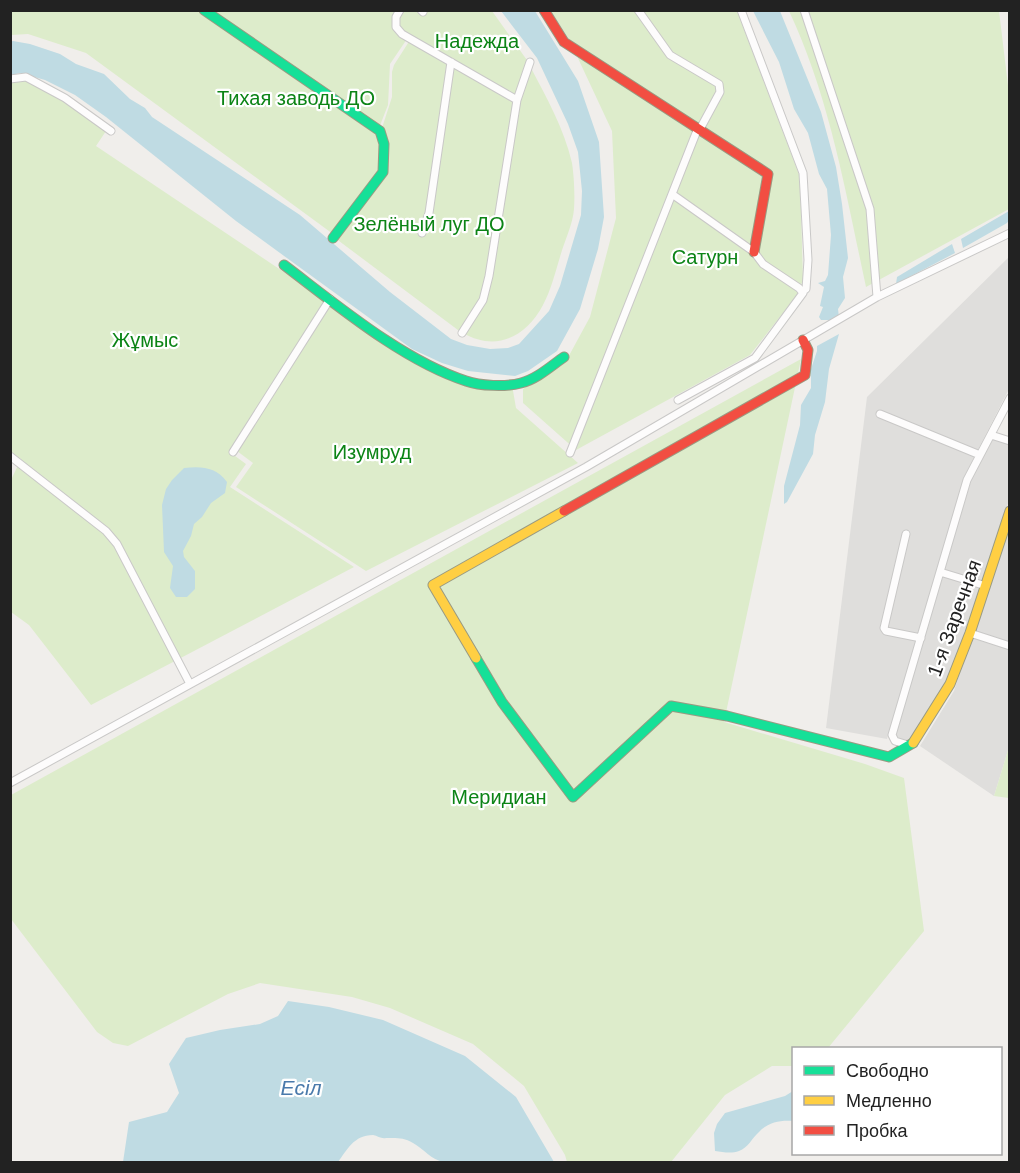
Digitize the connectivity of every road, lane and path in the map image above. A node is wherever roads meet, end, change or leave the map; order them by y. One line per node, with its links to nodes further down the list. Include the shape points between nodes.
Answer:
1 (204, 10): 16 (street, via 380,131 384,144 383,172)
2 (399, 10): 7 (street, via 396,27 402,34)
3 (544, 10): 11 (street, via 564,42)
4 (638, 10): 11 (street, via 670,55 719,84 720,92)
5 (741, 10): 19 (street, via 803,173 808,260 806,289)
6 (804, 10): 20 (street, via 870,209)
7 (451, 62): 10 (street); 14 (street, via 429,213)
8 (530, 62): 10 (street)
9 (10, 79): 12 (street, via 26,77 65,98)
10 (517, 100): 22 (street, via 489,276 483,300)
11 (699, 129): 13 (street); 17 (street, via 768,174)
12 (111, 131)
13 (672, 194): 17 (street); 31 (street)
14 (422, 233)
15 (1010, 233): 20 (street)
16 (333, 238)
17 (754, 252): 19 (street, via 763,264)
18 (284, 265): 21 (street)
19 (802, 292): 26 (street, via 755,358)
20 (877, 297): 23 (street)
21 (330, 299): 24 (street, via 409,353 468,382 519,383); 30 (street)
22 (462, 333)
23 (803, 340): 41 (street, via 586,467); 42 (street, via 808,350 805,375 433,585 502,702 573,797 670,706 727,716 889,757)
24 (564, 357)
25 (1010, 398): 28 (street)
26 (678, 400)
27 (880, 414): 32 (street)
28 (991, 435): 29 (street); 32 (street)
29 (1010, 441)
30 (233, 452)
31 (570, 453)
32 (980, 455): 36 (street, via 967,480)
33 (10, 456): 41 (street, via 106,531 117,544)
34 (1010, 511): 37 (street, 1-я Заречная)
35 (906, 534): 39 (street, via 884,628)
36 (940, 572): 37 (street); 39 (street)
37 (986, 586): 38 (street, 1-я Заречная)
38 (970, 633): 40 (street); 42 (street, 1-я Заречная, via 949,687 913,744)
39 (921, 638): 42 (street, via 892,735 895,741)
40 (1010, 646)
41 (190, 684): 43 (street)
42 (908, 745)
43 (10, 783)

